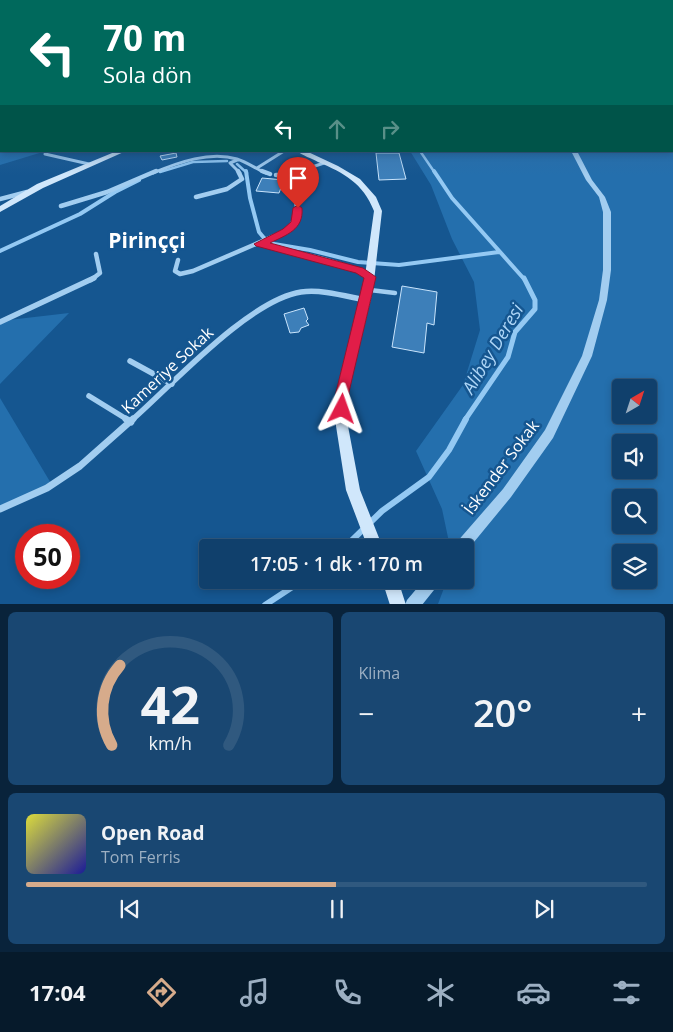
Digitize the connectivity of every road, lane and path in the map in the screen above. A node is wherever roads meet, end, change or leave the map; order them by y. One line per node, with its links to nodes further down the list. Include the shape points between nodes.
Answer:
1 (120, 152): 8 (main road)
2 (282, 152): 9 (street)
3 (303, 152): 7 (main road)
4 (574, 152): 31 (street, İskender Sokak, via 602,198 607,215 607,270 587,356 549,434 507,494)
5 (45, 154): 8 (street)
6 (238, 159): 9 (street); 14 (street, via 230,163 241,174 239,182 221,191); 16 (street, via 208,157 188,161 148,174 112,191)
7 (324, 163): 12 (street); 21 (main road, via 356,178 375,200 378,222)
8 (89, 164): 13 (main road)
9 (257, 168): 10 (street)
10 (270, 174)
11 (276, 175): 12 (street)
12 (287, 175): 18 (street, via 298,208 295,224)
13 (34, 190): 15 (street); 17 (main road)
14 (196, 197)
15 (0, 199)
16 (61, 206)
17 (0, 209)
18 (259, 244): 20 (street, via 180,274 175,271); 21 (lane)
19 (96, 254): 24 (street, via 100,273 95,278)
20 (178, 260)
21 (371, 273): 23 (main road)
22 (395, 293): 23 (lane)
23 (366, 295): 26 (street, Kameriye Sokak, via 302,292 280,297 248,317); 30 (main road, via 342,392 342,426 352,490)
24 (0, 322)
25 (130, 362): 26 (street)
26 (172, 384): 28 (street, Kameriye Sokak)
27 (89, 396): 28 (street)
28 (131, 422): 29 (street, Kameriye Sokak, via 80,466 47,488)
29 (0, 509)
30 (372, 539)
31 (469, 539)
32 (393, 589): 34 (main road)
33 (425, 589): 35 (street)
34 (398, 604)
35 (412, 604)

